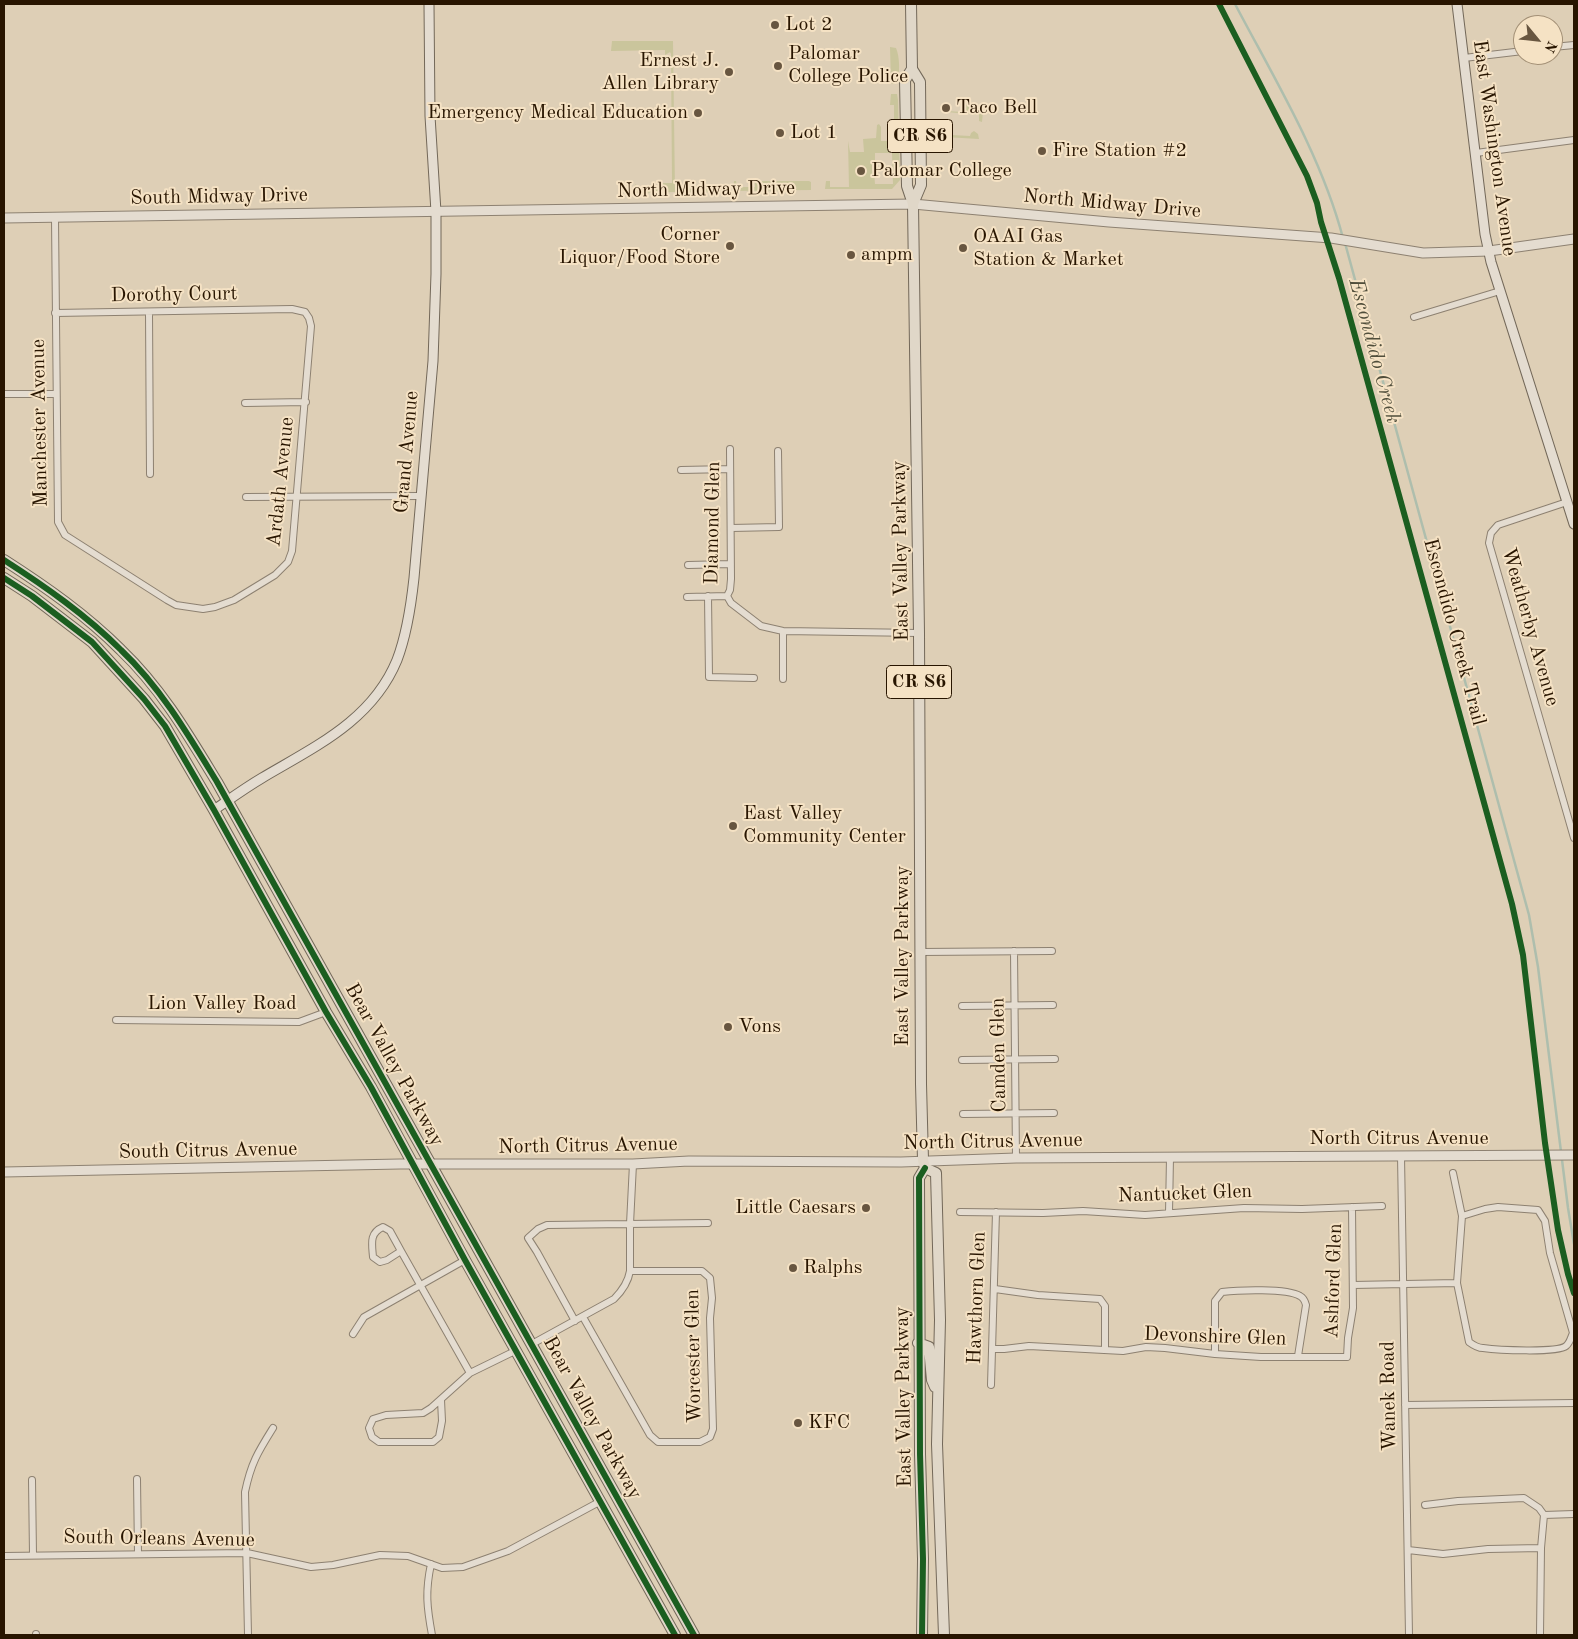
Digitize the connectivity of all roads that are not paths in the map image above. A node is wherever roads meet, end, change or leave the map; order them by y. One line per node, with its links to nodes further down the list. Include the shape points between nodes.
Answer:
1 (429, 4): 9 (street, Grand Avenue, via 430,116)
2 (911, 4): 8 (main road, East Valley Parkway / CR S6, via 912,69 920,82 921,185)
3 (1456, 4): 5 (street, East Washington Avenue)
4 (1513, 52): 5 (street)
5 (1464, 58): 7 (street, East Washington Avenue)
6 (1574, 140): 7 (street)
7 (1476, 153): 13 (street, East Washington Avenue)
8 (913, 204): 9 (street, North Midway Drive); 13 (street, North Midway Drive, via 1331,238 1423,253); 44 (main road, East Valley Parkway / CR S6)
9 (436, 212): 11 (street, South Midway Drive); 29 (street, Grand Avenue, via 433,350)
10 (4, 218): 11 (street, South Midway Drive)
11 (55, 218): 17 (street, Manchester Avenue)
12 (1574, 239): 13 (street, North Midway Drive)
13 (1489, 251): 14 (street, East Washington Avenue)
14 (1500, 291): 18 (street); 31 (street, East Washington Avenue)
15 (292, 309): 16 (street, Dorothy Court); 21 (street, Ardath Avenue, via 305,312 311,326)
16 (149, 312): 17 (street, Dorothy Court); 27 (street)
17 (55, 313): 20 (street, Manchester Avenue)
18 (1414, 317)
19 (4, 394): 20 (street)
20 (56, 394): 42 (street, Manchester Avenue, via 58,522 65,535)
21 (306, 402): 22 (street); 28 (street, Ardath Avenue)
22 (245, 403)
23 (730, 449): 25 (street, Diamond Glen)
24 (778, 451): 34 (street, via 779,527)
25 (730, 469): 26 (street); 34 (street, Diamond Glen)
26 (681, 470)
27 (150, 474)
28 (298, 496): 29 (street); 30 (street); 42 (street, Ardath Avenue, via 292,551 288,562 275,576 234,600 215,607 203,609 176,605)
29 (420, 496): 47 (street, Grand Avenue, via 411,604 402,647 389,675 364,709 342,730)
30 (246, 497)
31 (1567, 502): 32 (street, East Washington Avenue); 49 (street, Weatherby Avenue, via 1498,525 1491,533 1489,543)
32 (1572, 512): 33 (street, East Washington Avenue)
33 (1574, 524)
34 (731, 528): 36 (street, Diamond Glen)
35 (4, 560): 47 (main road, Bear Valley Parkway, via 82,614 123,651 172,710)
36 (730, 564): 37 (street); 40 (street, Diamond Glen)
37 (688, 566)
38 (4, 578): 48 (main road, Bear Valley Parkway, via 92,642 117,668 165,726)
39 (708, 596): 40 (street); 41 (street); 45 (street, via 709,677)
40 (727, 596): 43 (street, via 761,626)
41 (687, 598)
42 (167, 600)
43 (783, 631): 44 (street); 46 (street)
44 (919, 633): 52 (main road, East Valley Parkway / CR S6)
45 (754, 678)
46 (783, 679)
47 (228, 801): 48 (street, Grand Avenue); 68 (main road, Bear Valley Parkway)
48 (214, 810): 56 (main road, Bear Valley Parkway)
49 (1574, 838)
50 (1014, 951): 51 (street); 52 (street); 55 (street, Camden Glen)
51 (1052, 951)
52 (920, 952): 70 (main road, East Valley Parkway / CR S6)
53 (1053, 1005): 55 (street)
54 (962, 1006): 55 (street)
55 (1014, 1006): 59 (street, Camden Glen)
56 (326, 1012): 57 (street, Lion Valley Road, via 299,1022); 71 (main road, Bear Valley Parkway, via 372,1087)
57 (116, 1020)
58 (1055, 1058): 59 (street)
59 (1015, 1059): 60 (street); 61 (street, Camden Glen)
60 (962, 1060)
61 (1016, 1113): 62 (street); 63 (street); 67 (street, Camden Glen)
62 (1054, 1113)
63 (963, 1114)
64 (1574, 1155): 65 (street, North Citrus Avenue)
65 (1402, 1156): 66 (street, North Citrus Avenue); 87 (street, Wanek Road)
66 (1170, 1157): 67 (street, North Citrus Avenue); 78 (street)
67 (1016, 1158): 70 (street, North Citrus Avenue)
68 (430, 1164): 69 (street, North Citrus Avenue); 71 (street, North Citrus Avenue); 94 (main road, Bear Valley Parkway)
69 (633, 1164): 70 (street, North Citrus Avenue, via 689,1161); 81 (street)
70 (924, 1164): 93 (main road, East Valley Parkway / CR S6, via 918,1178); 103 (main road, East Valley Parkway, via 936,1173 940,1320)
71 (413, 1165): 72 (street, South Citrus Avenue); 83 (main road, Bear Valley Parkway)
72 (4, 1172)
73 (1453, 1173): 79 (street)
74 (1382, 1206): 75 (street, Nantucket Glen)
75 (1352, 1207): 78 (street, Nantucket Glen, via 1244,1208); 88 (street, Ashford Glen)
76 (960, 1212): 77 (street, Nantucket Glen)
77 (996, 1212): 78 (street, Nantucket Glen); 89 (street, Hawthorn Glen)
78 (1169, 1213)
79 (1462, 1216): 85 (street); 85 (street, via 1498,1207 1538,1210 1545,1221 1550,1253 1573,1333 1569,1343 1557,1350 1520,1350 1482,1348 1469,1342)
80 (708, 1223): 81 (street)
81 (630, 1224): 84 (street); 91 (street, via 547,1225 528,1238)
82 (401, 1251): 82 (street, via 390,1231 383,1227 371,1237 373,1257 380,1262); 86 (street)
83 (465, 1260): 86 (street); 96 (main road, Bear Valley Parkway)
84 (630, 1271): 90 (street, via 623,1290 614,1299); 90 (street, Worcester Glen, via 702,1271 710,1278 713,1429 710,1437 700,1442 658,1442 650,1435)
85 (1457, 1283): 87 (street)
86 (420, 1284): 92 (street, via 364,1317); 101 (street)
87 (1404, 1284): 88 (street); 106 (street, Wanek Road)
88 (1353, 1285): 100 (street, Ashford Glen)
89 (995, 1289): 95 (street, Hawthorn Glen); 97 (street, via 1100,1300 1105,1306)
90 (583, 1317): 91 (street)
91 (575, 1321): 94 (street)
92 (353, 1334)
93 (918, 1343): 103 (main road, via 929,1347 932,1380); 125 (main road, East Valley Parkway / CR S6)
94 (532, 1344): 124 (main road, Bear Valley Parkway)
95 (992, 1349): 97 (street, Devonshire Glen, via 1029,1346); 102 (street, Hawthorn Glen)
96 (517, 1350): 101 (street); 110 (main road, Bear Valley Parkway)
97 (1105, 1350): 98 (street, Devonshire Glen, via 1165,1348)
98 (1215, 1354): 99 (street, Devonshire Glen); 99 (street, via 1216,1297 1222,1292 1263,1290 1292,1292 1304,1300 1306,1306)
99 (1298, 1356): 100 (street, Devonshire Glen)
100 (1347, 1357)
101 (470, 1373): 104 (street)
102 (992, 1385)
103 (938, 1392): 126 (main road, East Valley Parkway)
104 (440, 1400): 104 (street, via 442,1421 439,1437 433,1442 379,1442 372,1437 369,1428 373,1419 423,1413)
105 (1574, 1403): 106 (street)
106 (1405, 1405): 115 (street, Wanek Road)
107 (273, 1428): 116 (street, via 255,1457 245,1492)
108 (137, 1479): 117 (street)
109 (32, 1480): 118 (street)
110 (601, 1501): 120 (street, South Orleans Avenue, via 508,1551 463,1567 442,1568); 123 (main road, Bear Valley Parkway)
111 (1425, 1505): 113 (street, via 1524,1498)
112 (1574, 1514): 113 (street)
113 (1544, 1515): 114 (street)
114 (1541, 1548): 115 (street, via 1443,1554); 128 (street)
115 (1408, 1550): 127 (street, Wanek Road)
116 (247, 1553): 117 (street, South Orleans Avenue); 120 (street, South Orleans Avenue, via 311,1567 380,1555 408,1556); 121 (street)
117 (138, 1554): 118 (street, South Orleans Avenue)
118 (33, 1555): 119 (street, South Orleans Avenue)
119 (4, 1556)
120 (431, 1564): 122 (street, via 426,1602)
121 (248, 1635)
122 (432, 1635)
123 (675, 1635)
124 (694, 1635)
125 (922, 1635)
126 (944, 1635)
127 (1409, 1635)
128 (1540, 1635)

